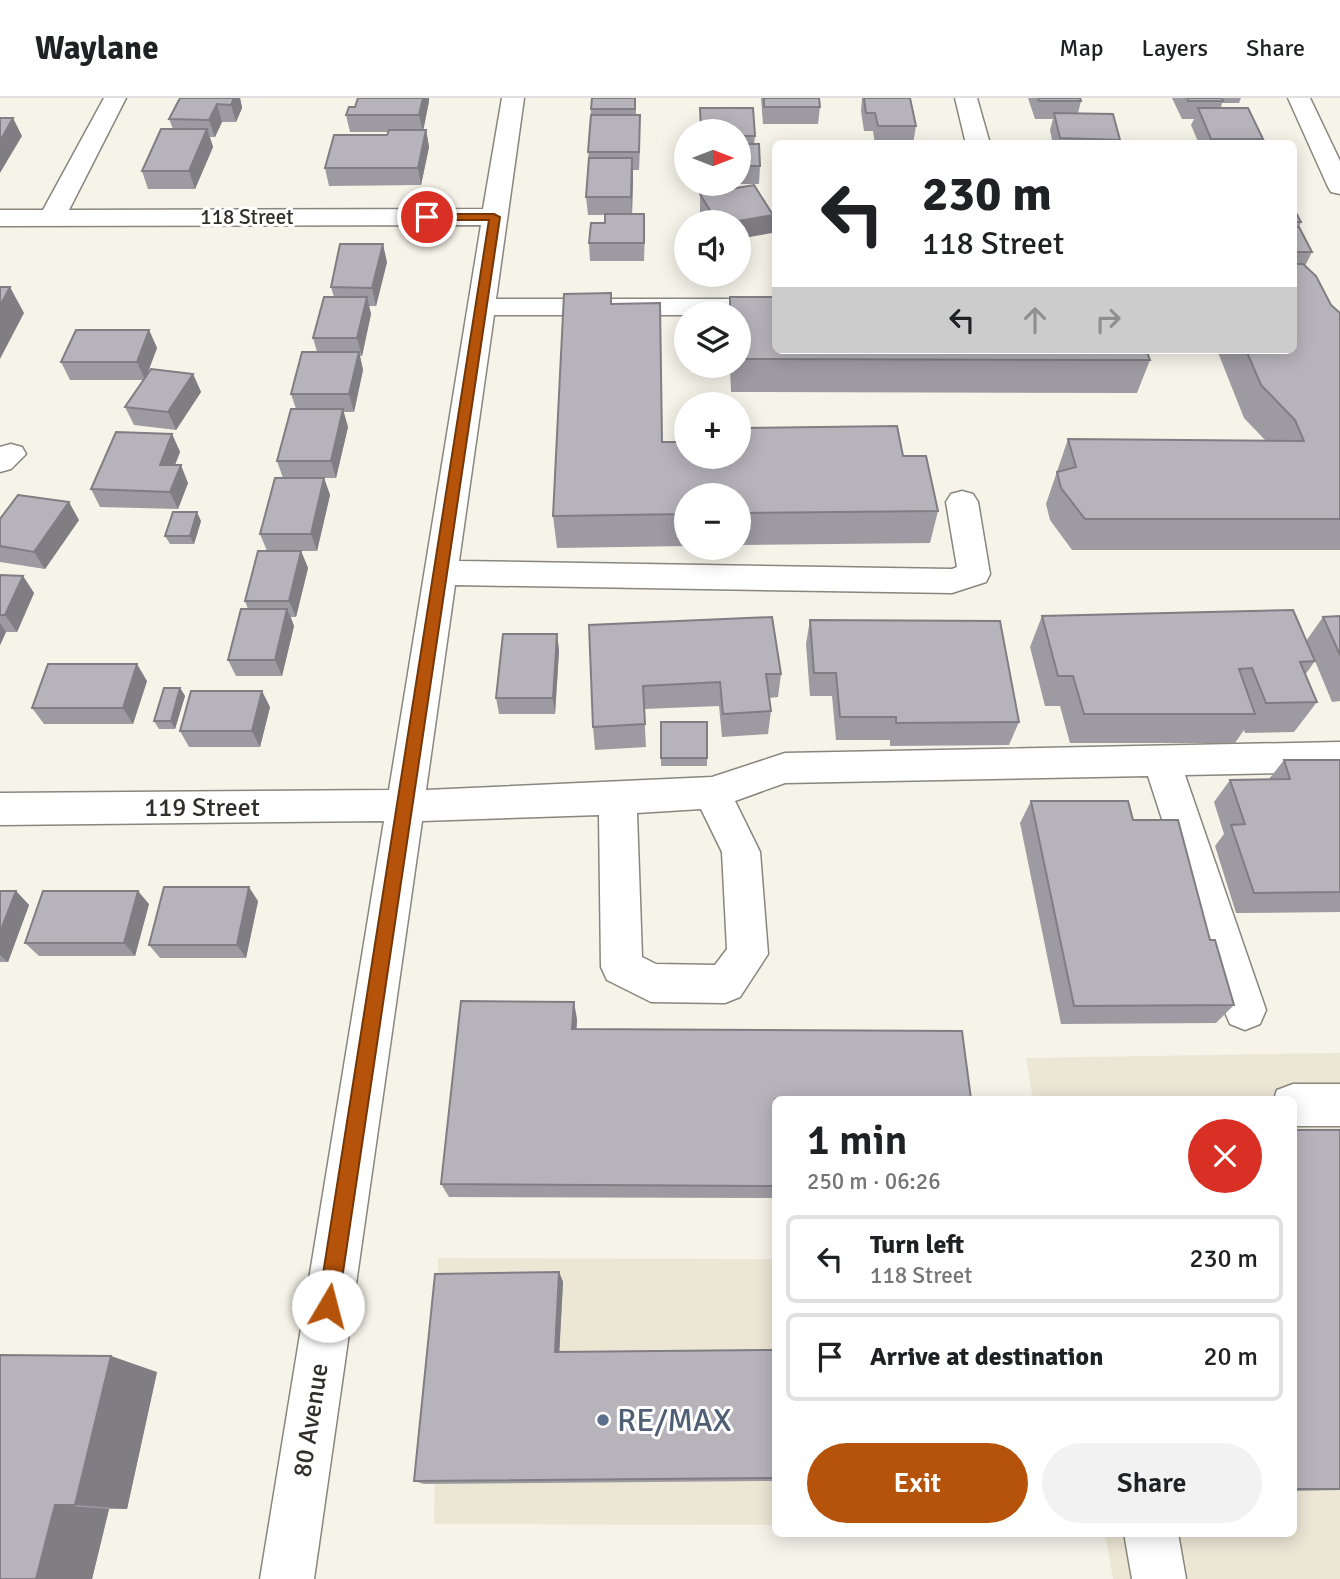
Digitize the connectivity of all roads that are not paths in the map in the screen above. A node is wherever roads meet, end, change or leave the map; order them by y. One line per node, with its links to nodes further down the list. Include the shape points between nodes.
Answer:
1 (115, 98): 9 (street)
2 (513, 98): 7 (street, 80 Avenue)
3 (966, 98): 5 (street)
4 (1299, 98): 6 (street)
5 (977, 140)
6 (1340, 187)
7 (494, 217): 9 (street, 118 Street); 10 (street, 80 Avenue)
8 (0, 218): 9 (street, 118 Street)
9 (52, 218)
10 (481, 307): 11 (street); 13 (street, 80 Avenue)
11 (772, 307)
12 (962, 502): 13 (street, via 974,574 951,581)
13 (440, 573): 18 (street, 80 Avenue)
14 (1340, 757): 15 (street, 119 Street)
15 (1161, 761): 16 (street, 119 Street, via 785,768); 20 (street)
16 (712, 793): 17 (street, 119 Street); 17 (street, via 741,852 748,954 725,984 651,983 622,967)
17 (618, 799): 18 (street, 119 Street)
18 (404, 806): 19 (street, 119 Street); 24 (street, 80 Avenue)
19 (0, 809)
20 (1245, 1010)
21 (1297, 1105): 22 (street)
22 (1340, 1105)
23 (1152, 1537): 25 (street)
24 (286, 1579)
25 (1159, 1579)

